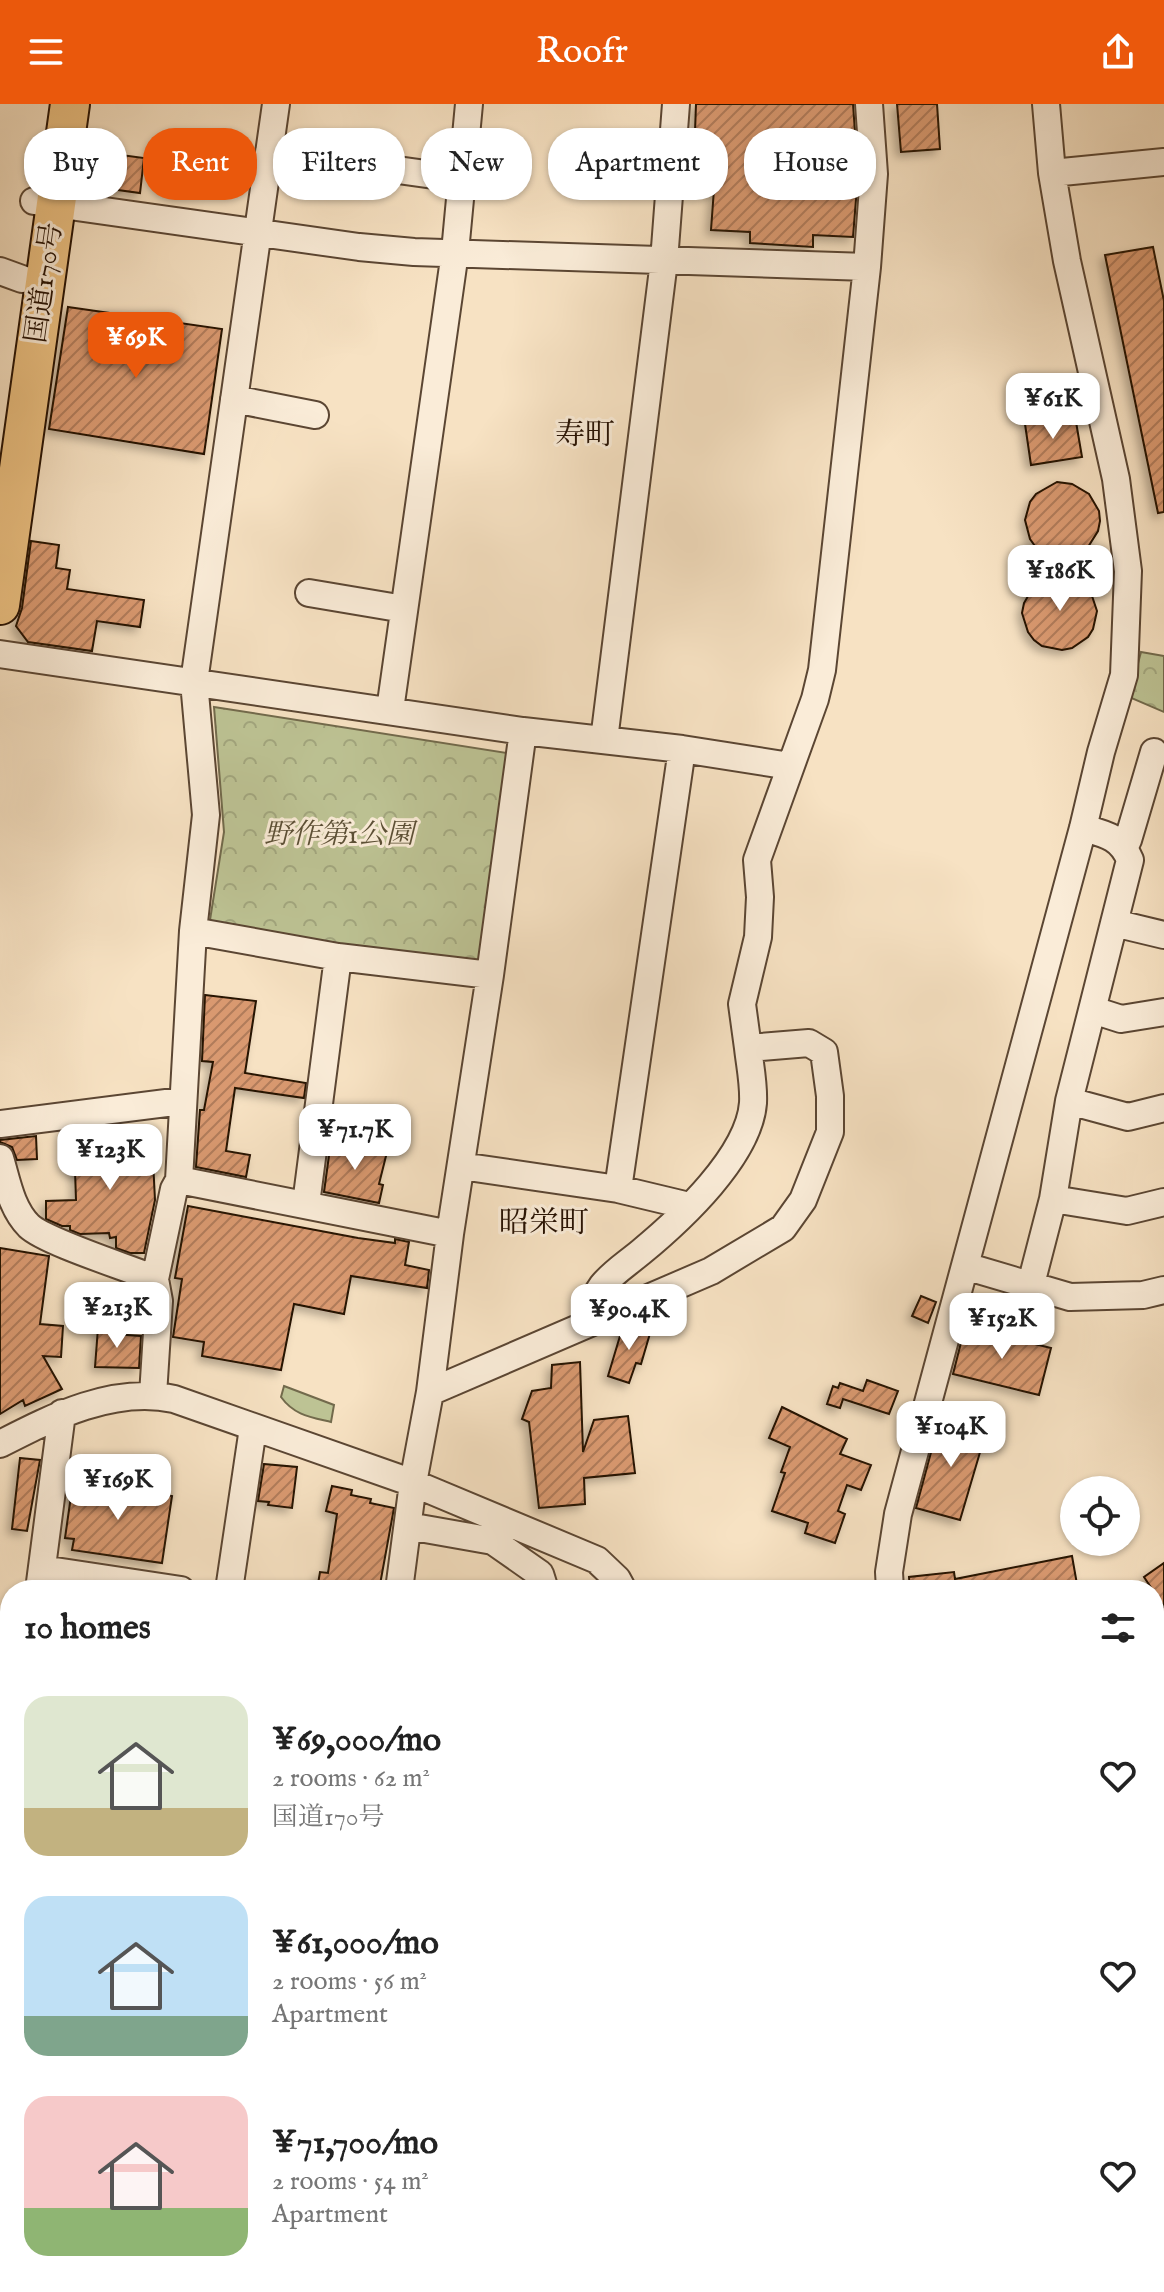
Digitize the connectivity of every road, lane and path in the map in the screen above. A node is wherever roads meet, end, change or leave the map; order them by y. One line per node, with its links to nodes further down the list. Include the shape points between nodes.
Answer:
1 (47, 104): 14 (highway, 国道170号)
2 (70, 104): 14 (highway, 国道170号)
3 (276, 104): 9 (street)
4 (469, 104): 8 (street)
5 (676, 104): 17 (street)
6 (869, 104): 18 (street, via 874,174)
7 (1046, 104): 12 (street)
8 (467, 128)
9 (269, 152): 11 (street); 15 (street)
10 (1164, 162): 12 (street)
11 (421, 173)
12 (1052, 173): 34 (street, via 1116,479 1128,571 1124,675)
13 (460, 200): 16 (street)
14 (45, 203): 15 (street); 19 (highway, 国道170号); 24 (highway, 国道170号)
15 (257, 232): 16 (street, via 359,247); 20 (street)
16 (455, 252): 17 (street); 25 (street)
17 (664, 261): 18 (street); 30 (street)
18 (867, 267): 33 (street, via 822,670)
19 (11, 275): 22 (highway, 国道170号)
20 (234, 399): 21 (street); 27 (street)
21 (315, 415)
22 (0, 426)
23 (309, 593): 25 (street)
24 (0, 605)
25 (404, 609): 28 (street)
26 (0, 654): 27 (street)
27 (194, 682): 28 (street); 37 (street, via 206,815)
28 (390, 710): 29 (street)
29 (523, 731): 30 (street); 40 (street)
30 (604, 740): 31 (street)
31 (682, 749): 33 (street); 51 (street)
32 (1154, 752): 35 (street, via 1128,840)
33 (790, 766): 43 (street, via 757,860 758,937 742,1004)
34 (1083, 828): 35 (street); 57 (street)
35 (1117, 841): 36 (street, via 1130,860)
36 (1114, 923): 38 (street); 41 (street)
37 (193, 931): 39 (street); 44 (street)
38 (1164, 935)
39 (338, 957): 40 (street); 54 (street)
40 (490, 975): 49 (street)
41 (1093, 1010): 42 (street, via 1121,1019); 45 (street)
42 (1164, 1012)
43 (748, 1048): 55 (street, via 753,1105 745,1131 734,1155); 61 (street, via 809,1043 824,1052 830,1132 803,1200 783,1228 711,1271)
44 (182, 1101): 47 (street); 50 (street)
45 (1069, 1101): 46 (street, via 1128,1117); 52 (street)
46 (1164, 1108)
47 (0, 1124)
48 (0, 1158): 58 (street, via 14,1204 30,1227)
49 (461, 1166): 51 (street); 56 (street)
50 (179, 1180): 54 (street); 58 (street)
51 (618, 1189): 55 (street)
52 (1053, 1199): 53 (street, via 1127,1211); 59 (street)
53 (1164, 1202)
54 (306, 1204): 56 (street)
55 (689, 1206): 61 (street, via 615,1270 591,1300)
56 (450, 1234): 62 (street)
57 (965, 1266): 59 (street); 74 (street, via 898,1514)
58 (155, 1279): 63 (street, via 159,1301)
59 (1031, 1284): 60 (street, via 1070,1297)
60 (1164, 1290)
61 (588, 1322): 62 (street)
62 (430, 1392): 67 (street)
63 (153, 1395): 64 (street); 65 (street)
64 (62, 1413): 66 (street); 69 (street)
65 (253, 1428): 67 (street); 70 (street)
66 (0, 1444)
67 (413, 1483): 68 (street); 73 (street, via 597,1560)
68 (408, 1526): 71 (street); 72 (street, via 493,1541)
69 (40, 1580)
70 (230, 1580)
71 (400, 1580)
72 (542, 1580)
73 (618, 1580)
74 (889, 1580)

